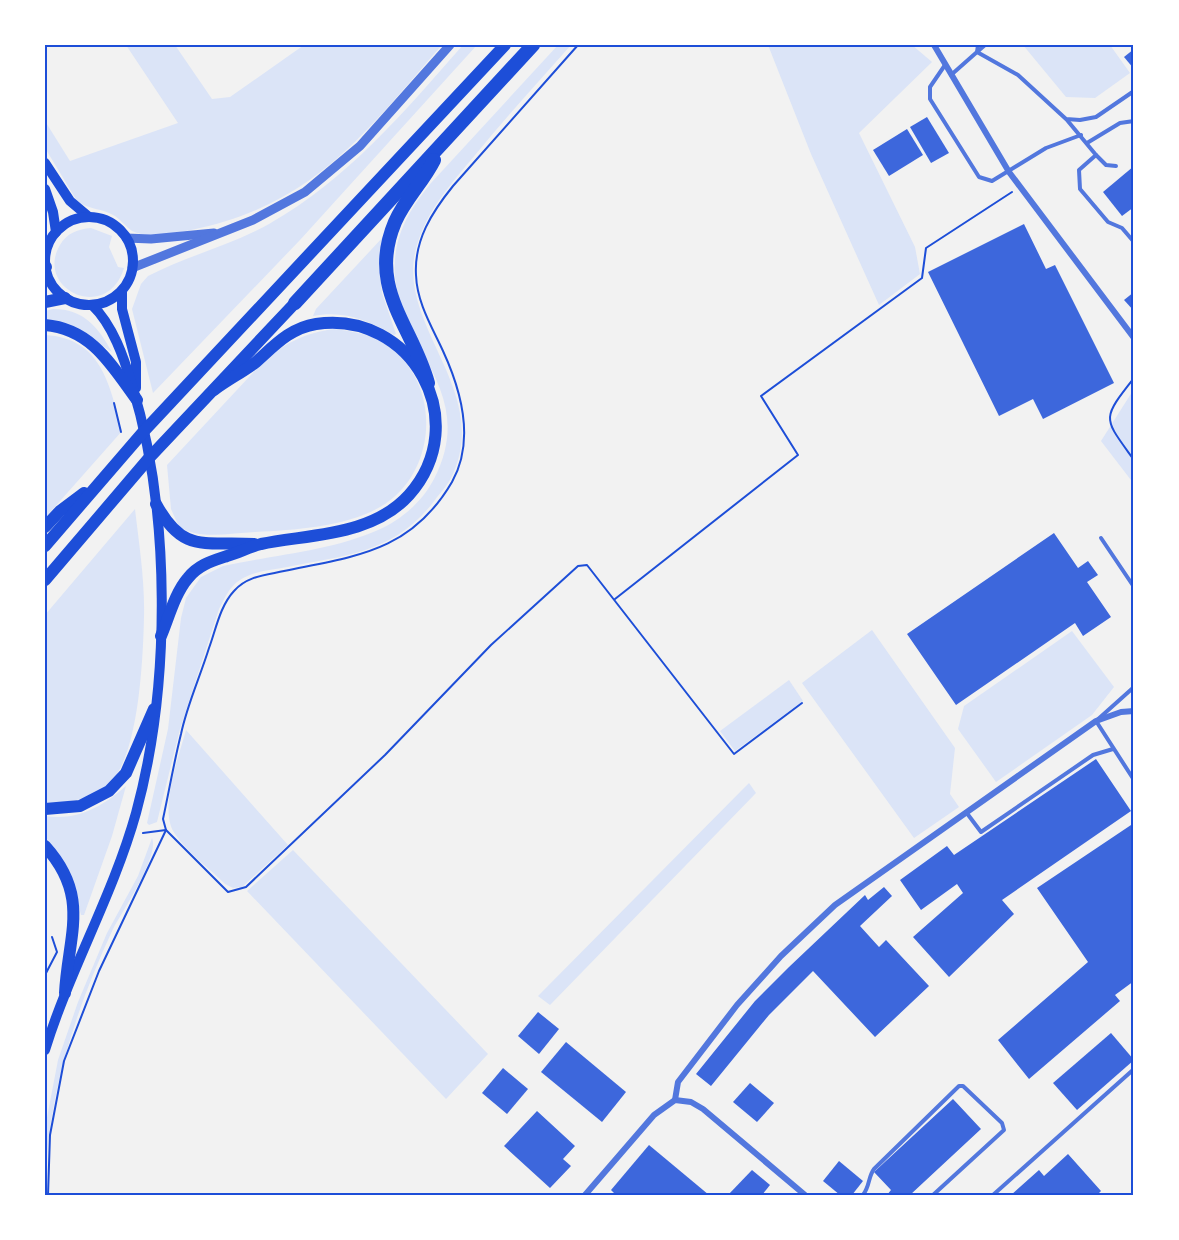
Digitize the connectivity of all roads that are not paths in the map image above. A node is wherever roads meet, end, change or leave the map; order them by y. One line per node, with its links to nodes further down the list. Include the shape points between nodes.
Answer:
1 (450, 45): 23 (street, via 375,131 331,172 278,208)
2 (505, 45): 38 (highway)
3 (533, 45): 15 (highway)
4 (934, 45): 8 (street)
5 (978, 45): 7 (lane)
6 (986, 45): 7 (lane)
7 (977, 52): 9 (lane); 11 (lane, via 1018,75)
8 (945, 65): 9 (street); 19 (lane, via 930,87 930,99 979,177 992,181)
9 (951, 75): 19 (street)
10 (1134, 91): 11 (lane, via 1096,117)
11 (1066, 119): 13 (lane)
12 (1134, 121): 14 (lane, via 1120,123)
13 (1081, 135): 14 (lane); 19 (lane, via 1046,148)
14 (1087, 143): 16 (lane)
15 (440, 148): 31 (highway); 35 (highway, via 423,182 395,222 387,263 393,302)
16 (1096, 155): 18 (lane, via 1106,165); 25 (lane, via 1078,170 1080,189 1108,222 1122,228)
17 (45, 163): 21 (main road, via 70,201)
18 (1116, 165)
19 (1009, 172): 34 (street)
20 (45, 189): 22 (main road)
21 (89, 217): 22 (main road, via 66,224); 24 (main road, via 114,225)
22 (56, 232): 26 (main road, via 47,248)
23 (224, 232): 24 (street); 27 (street)
24 (126, 238): 27 (main road, via 133,256)
25 (1134, 242)
26 (45, 267): 29 (main road, via 50,281)
27 (132, 268): 28 (main road)
28 (122, 291): 32 (main road, via 106,302); 37 (main road, via 122,309 136,362)
29 (64, 298): 30 (highway); 32 (main road)
30 (45, 302)
31 (295, 303): 36 (highway)
32 (92, 305): 37 (main road, via 115,340)
33 (45, 326): 37 (highway, via 76,333 96,346)
34 (1134, 338)
35 (428, 382): 36 (highway, via 388,338 367,328 336,322 314,324 289,334); 42 (highway, via 436,418 435,445 424,473 408,497 368,523)
36 (214, 390): 44 (highway, via 150,457)
37 (137, 403): 39 (main road)
38 (104, 478): 40 (highway); 43 (highway)
39 (155, 497): 42 (highway, via 169,526 183,538); 46 (main road)
40 (45, 527)
41 (1101, 538): 45 (lane)
42 (258, 545): 46 (highway, via 213,560 193,572 179,592)
43 (45, 546)
44 (45, 580)
45 (1134, 587)
46 (161, 636): 48 (main road)
47 (1134, 687): 50 (lane)
48 (154, 709): 53 (highway, via 126,773 109,791 80,806); 56 (main road, via 144,782 131,832 96,926)
49 (1134, 711): 50 (street)
50 (1096, 721): 51 (lane); 54 (street)
51 (1113, 749): 52 (lane); 54 (lane, via 1093,755 981,832)
52 (1134, 780)
53 (45, 809)
54 (966, 811): 59 (street, via 835,905 788,949 737,1005 678,1082)
55 (45, 846): 56 (highway, via 64,874 74,915)
56 (65, 993): 57 (main road)
57 (45, 1050)
58 (1134, 1069): 64 (lane)
59 (675, 1100): 60 (street, via 654,1115); 61 (street, via 703,1108)
60 (585, 1195)
61 (805, 1195)
62 (863, 1195): 63 (lane, via 870,1187 874,1169 963,1086 1002,1123 1004,1130)
63 (933, 1195)
64 (993, 1195)

